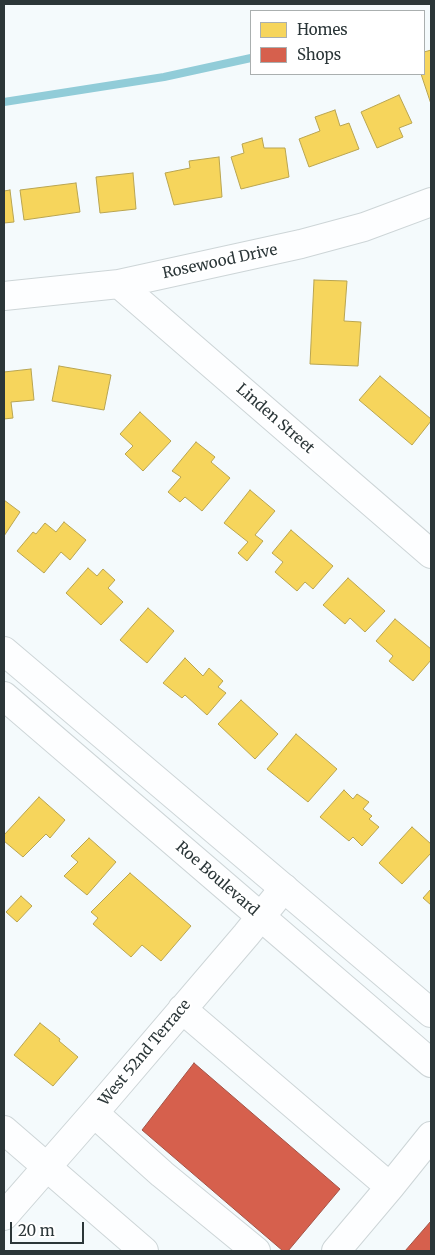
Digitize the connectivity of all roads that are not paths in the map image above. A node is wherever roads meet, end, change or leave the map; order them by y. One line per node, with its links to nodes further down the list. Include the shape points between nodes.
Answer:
1 (431, 202): 2 (street, Rosewood Drive, via 364,227 301,244)
2 (119, 284): 3 (street, Rosewood Drive); 4 (street, Linden Street)
3 (4, 296)
4 (431, 554)
5 (4, 651): 7 (street)
6 (4, 696): 8 (street, Roe Boulevard)
7 (284, 888): 8 (street, West 52nd Terrace); 10 (street)
8 (261, 917): 9 (street, West 52nd Terrace); 11 (street, Roe Boulevard)
9 (182, 1010): 12 (street, West 52nd Terrace); 16 (street)
10 (431, 1013)
11 (431, 1063)
12 (94, 1113): 15 (street, West 52nd Terrace); 19 (street)
13 (4, 1130): 15 (street)
14 (431, 1136): 16 (street)
15 (46, 1166): 17 (street, West 52nd Terrace); 18 (street)
16 (390, 1187): 20 (street)
17 (4, 1216)
18 (144, 1251)
19 (256, 1251)
20 (336, 1251)

